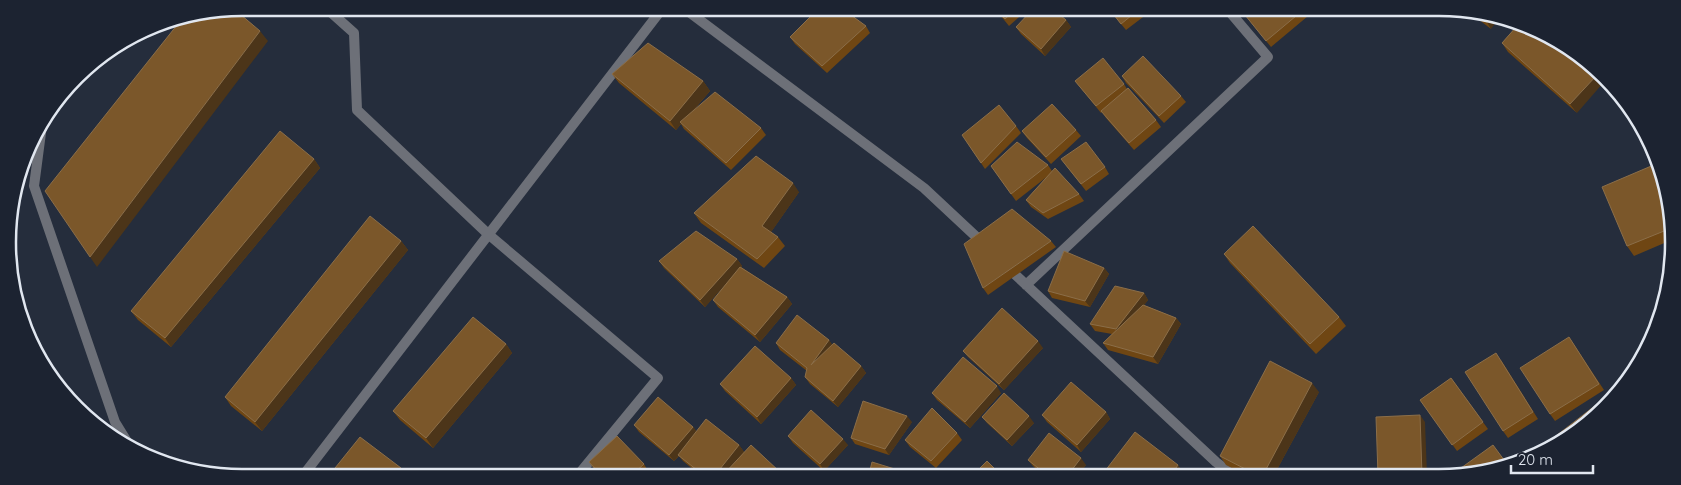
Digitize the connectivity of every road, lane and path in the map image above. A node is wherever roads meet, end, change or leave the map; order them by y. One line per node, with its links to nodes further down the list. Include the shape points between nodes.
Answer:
1 (335, 16): 6 (street, via 354,33 357,110)
2 (657, 16): 6 (street)
3 (694, 16): 7 (street, via 924,188)
4 (1233, 16): 7 (street, via 1268,57)
5 (40, 142): 8 (street, via 34,186 115,422)
6 (488, 234): 9 (street); 10 (street, via 658,378)
7 (1026, 285): 11 (street)
8 (123, 435)
9 (308, 469)
10 (583, 469)
11 (1225, 469)

